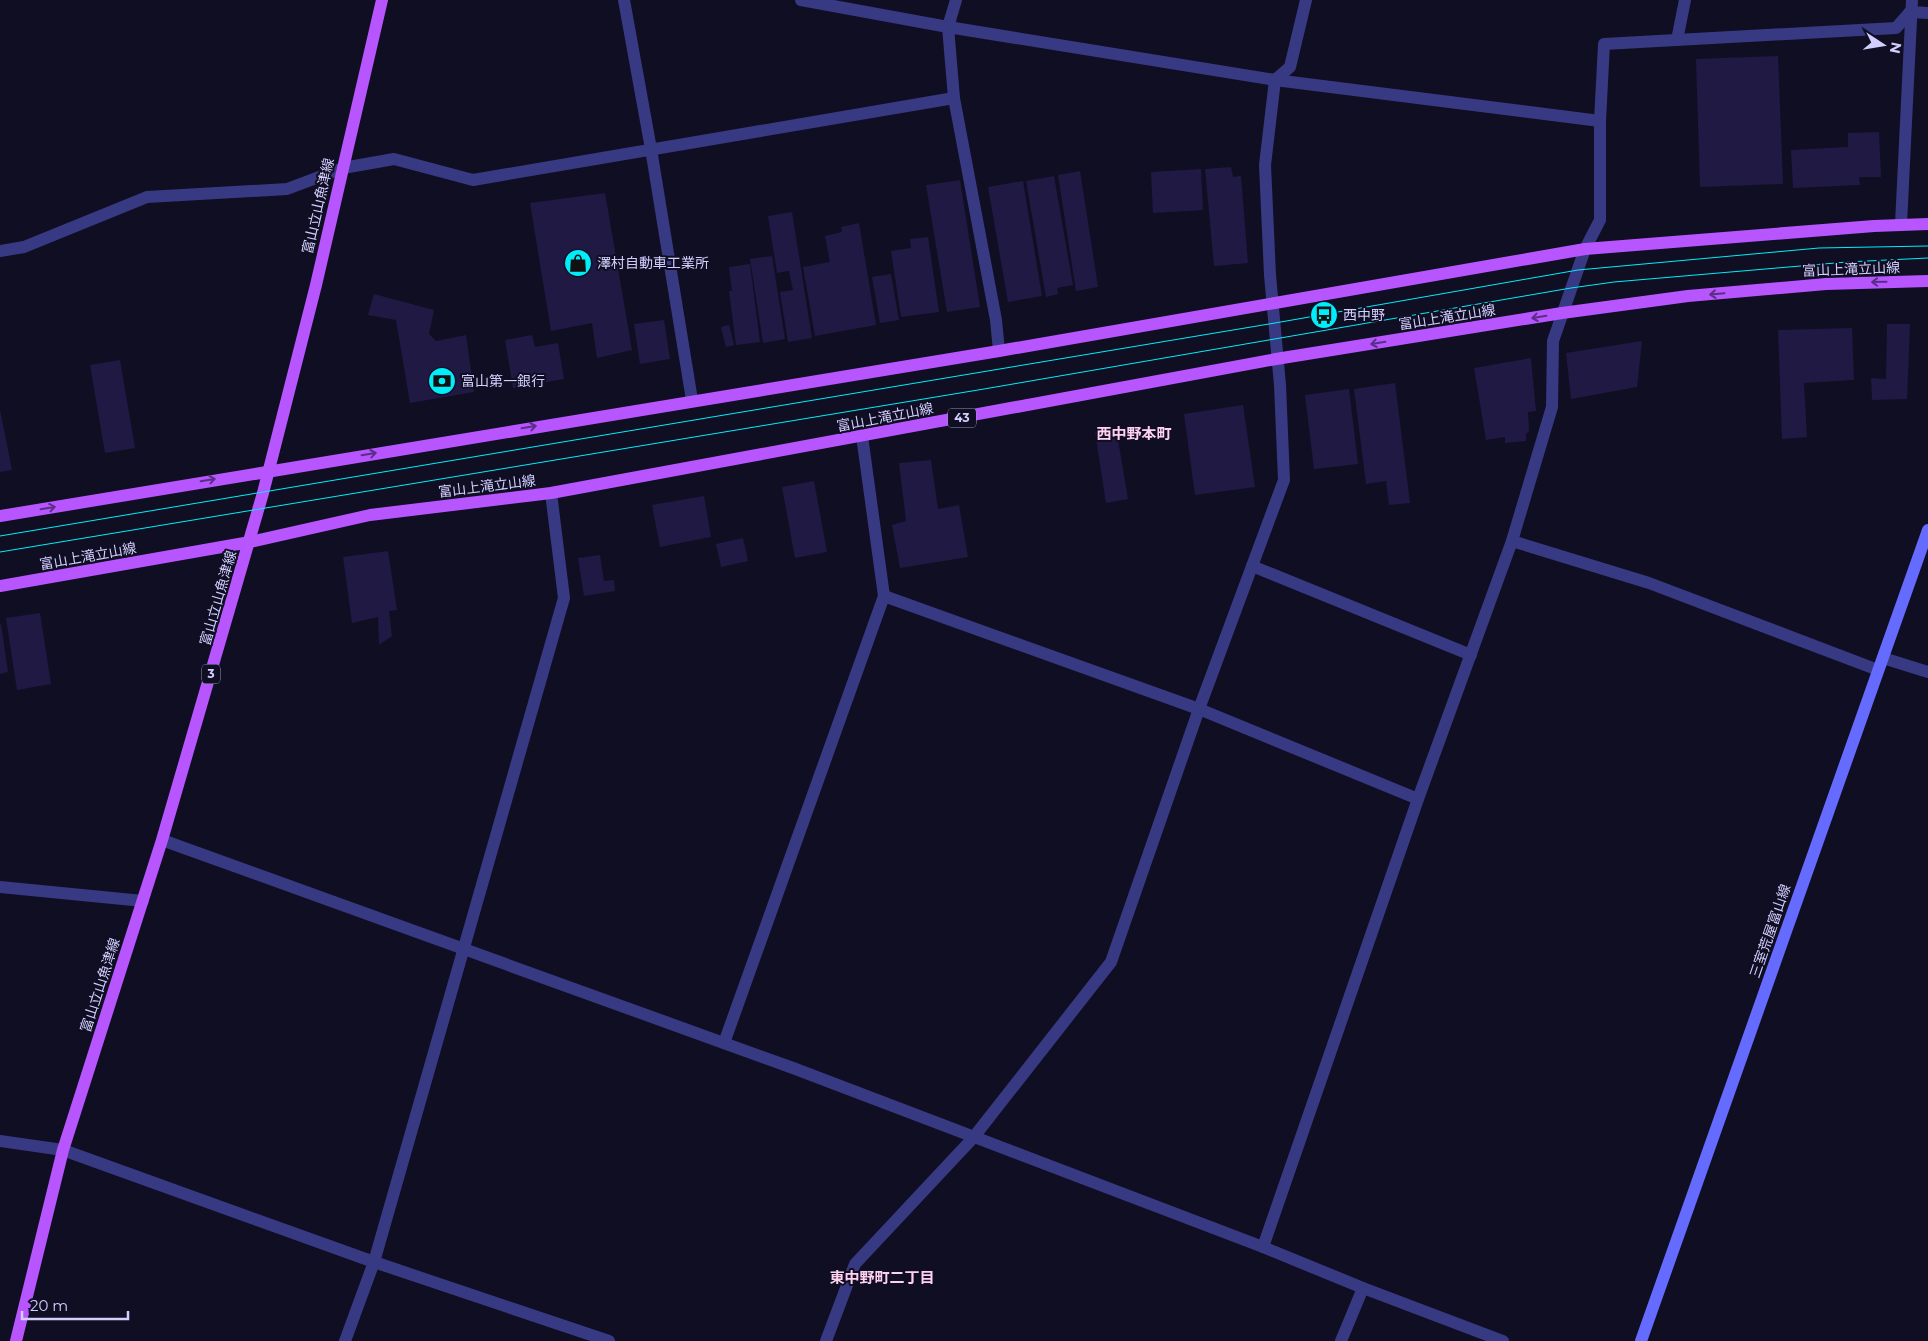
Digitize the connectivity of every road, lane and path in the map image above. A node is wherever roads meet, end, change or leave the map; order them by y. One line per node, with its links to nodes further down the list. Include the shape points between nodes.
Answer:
1 (382, 0): 15 (main road, 富山立山魚津線 / 3)
2 (624, 0): 14 (street)
3 (801, 0): 9 (street)
4 (956, 0): 9 (street)
5 (1306, 0): 11 (street, via 1290,67)
6 (1685, 0): 10 (street)
7 (1911, 6): 8 (street); 10 (street, via 1896,28); 16 (street)
8 (1928, 13)
9 (948, 26): 11 (street); 12 (street)
10 (1677, 40): 13 (street, via 1604,44)
11 (1275, 80): 13 (street); 21 (street, via 1265,165)
12 (954, 98): 14 (street); 23 (street)
13 (1600, 122): 18 (street, via 1600,220)
14 (651, 149): 15 (street, via 473,180 394,159); 25 (street)
15 (343, 168): 19 (street, via 287,189 147,197 24,247); 27 (main road, 富山立山魚津線 / 3)
16 (1901, 224): 17 (main road); 18 (main road)
17 (1928, 224)
18 (1585, 249): 21 (main road); 22 (street)
19 (0, 250)
20 (1928, 281): 22 (main road, 富山上滝立山線 / 43, one-way to 22, via 1826,284 1688,296)
21 (1274, 302): 23 (main road); 24 (street)
22 (1562, 313): 24 (main road, 富山上滝立山線 / 43, one-way to 24); 31 (street, via 1553,341 1552,407)
23 (999, 351): 25 (main road)
24 (1276, 358): 26 (main road, 富山上滝立山線 / 43); 33 (street, via 1284,480)
25 (692, 400): 27 (main road, one-way to 25)
26 (862, 436): 28 (main road, 富山上滝立山線 / 43); 35 (street)
27 (270, 470): 29 (main road, one-way to 27); 32 (main road, 富山立山魚津線 / 3)
28 (551, 493): 32 (main road, 富山上滝立山線 / 43, via 370,515); 44 (street, via 564,598)
29 (0, 516)
30 (1928, 530): 37 (main road, 三室荒屋富山線)
31 (1512, 541): 36 (street); 37 (street, via 1649,583)
32 (250, 542): 34 (main road, 富山上滝立山線 / 43); 41 (main road, 富山立山魚津線 / 3)
33 (1252, 566): 36 (street); 39 (street)
34 (0, 586)
35 (884, 596): 39 (street); 45 (street)
36 (1471, 655): 40 (street)
37 (1880, 664): 38 (street); 58 (main road, 三室荒屋富山線)
38 (1928, 672)
39 (1199, 709): 40 (street); 46 (street, via 1111,962)
40 (1418, 799): 49 (street)
41 (162, 840): 43 (main road, 富山立山魚津線 / 3); 44 (street)
42 (0, 887): 43 (street)
43 (143, 901): 48 (main road, 富山立山魚津線 / 3)
44 (464, 950): 45 (street); 50 (street)
45 (724, 1043): 46 (street)
46 (973, 1138): 49 (street); 55 (street, via 855,1264)
47 (0, 1141): 48 (street)
48 (63, 1150): 50 (street); 52 (main road, 富山立山魚津線 / 3)
49 (1264, 1247): 51 (street)
50 (374, 1262): 53 (street); 54 (street)
51 (1363, 1288): 56 (street); 57 (street)
52 (16, 1341)
53 (345, 1341)
54 (609, 1341)
55 (826, 1341)
56 (1341, 1341)
57 (1504, 1341)
58 (1641, 1341)

